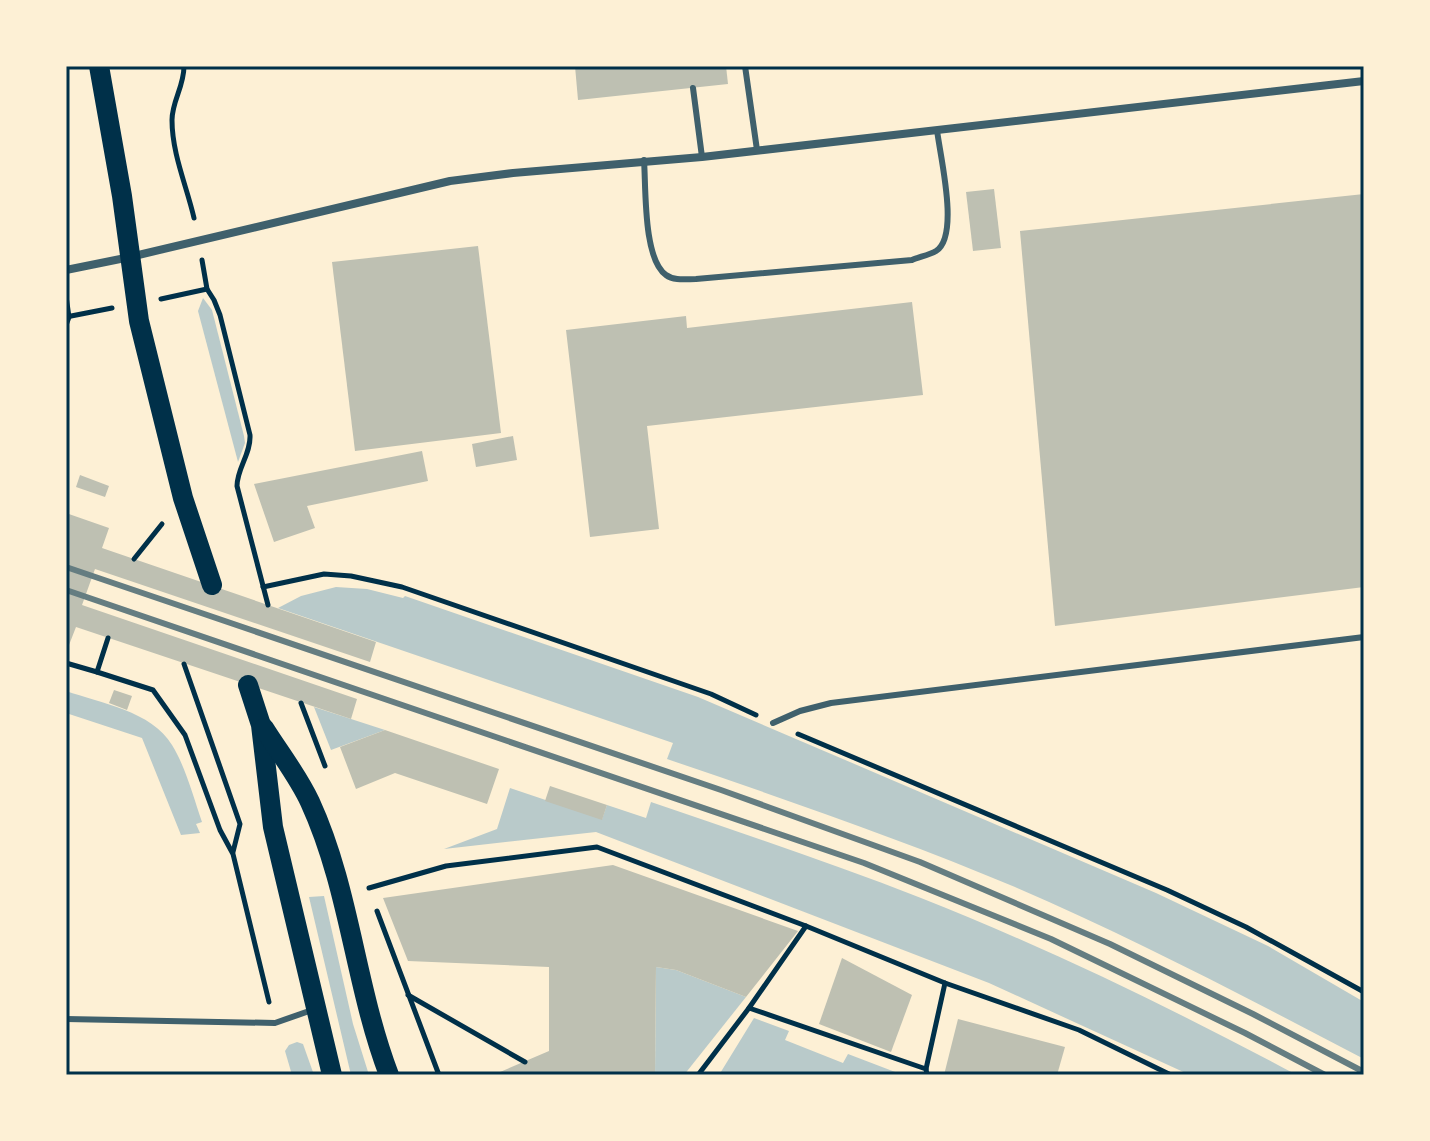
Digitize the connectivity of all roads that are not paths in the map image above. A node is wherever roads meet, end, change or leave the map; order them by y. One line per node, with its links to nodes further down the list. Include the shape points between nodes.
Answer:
1 (99, 66): 9 (main road)
2 (745, 66): 6 (lane)
3 (1364, 81): 5 (street)
4 (693, 88): 7 (lane)
5 (937, 130): 6 (street); 8 (lane, via 949,221 946,239 937,251 912,260 668,277 657,267 650,245)
6 (757, 150): 7 (street)
7 (702, 157): 8 (street)
8 (644, 160): 9 (street, via 450,181)
9 (130, 257): 10 (street); 13 (main road, via 139,321 183,498)
10 (66, 270)
11 (66, 395): 12 (lane)
12 (66, 420)
13 (212, 585)
14 (1364, 637): 16 (lane, via 831,703)
15 (248, 685): 17 (main road)
16 (773, 723)
17 (261, 725): 18 (main road, via 273,827); 21 (main road, via 309,800 320,828)
18 (316, 1008): 19 (lane, via 275,1023); 20 (main road)
19 (66, 1019)
20 (332, 1075)
21 (389, 1075)

